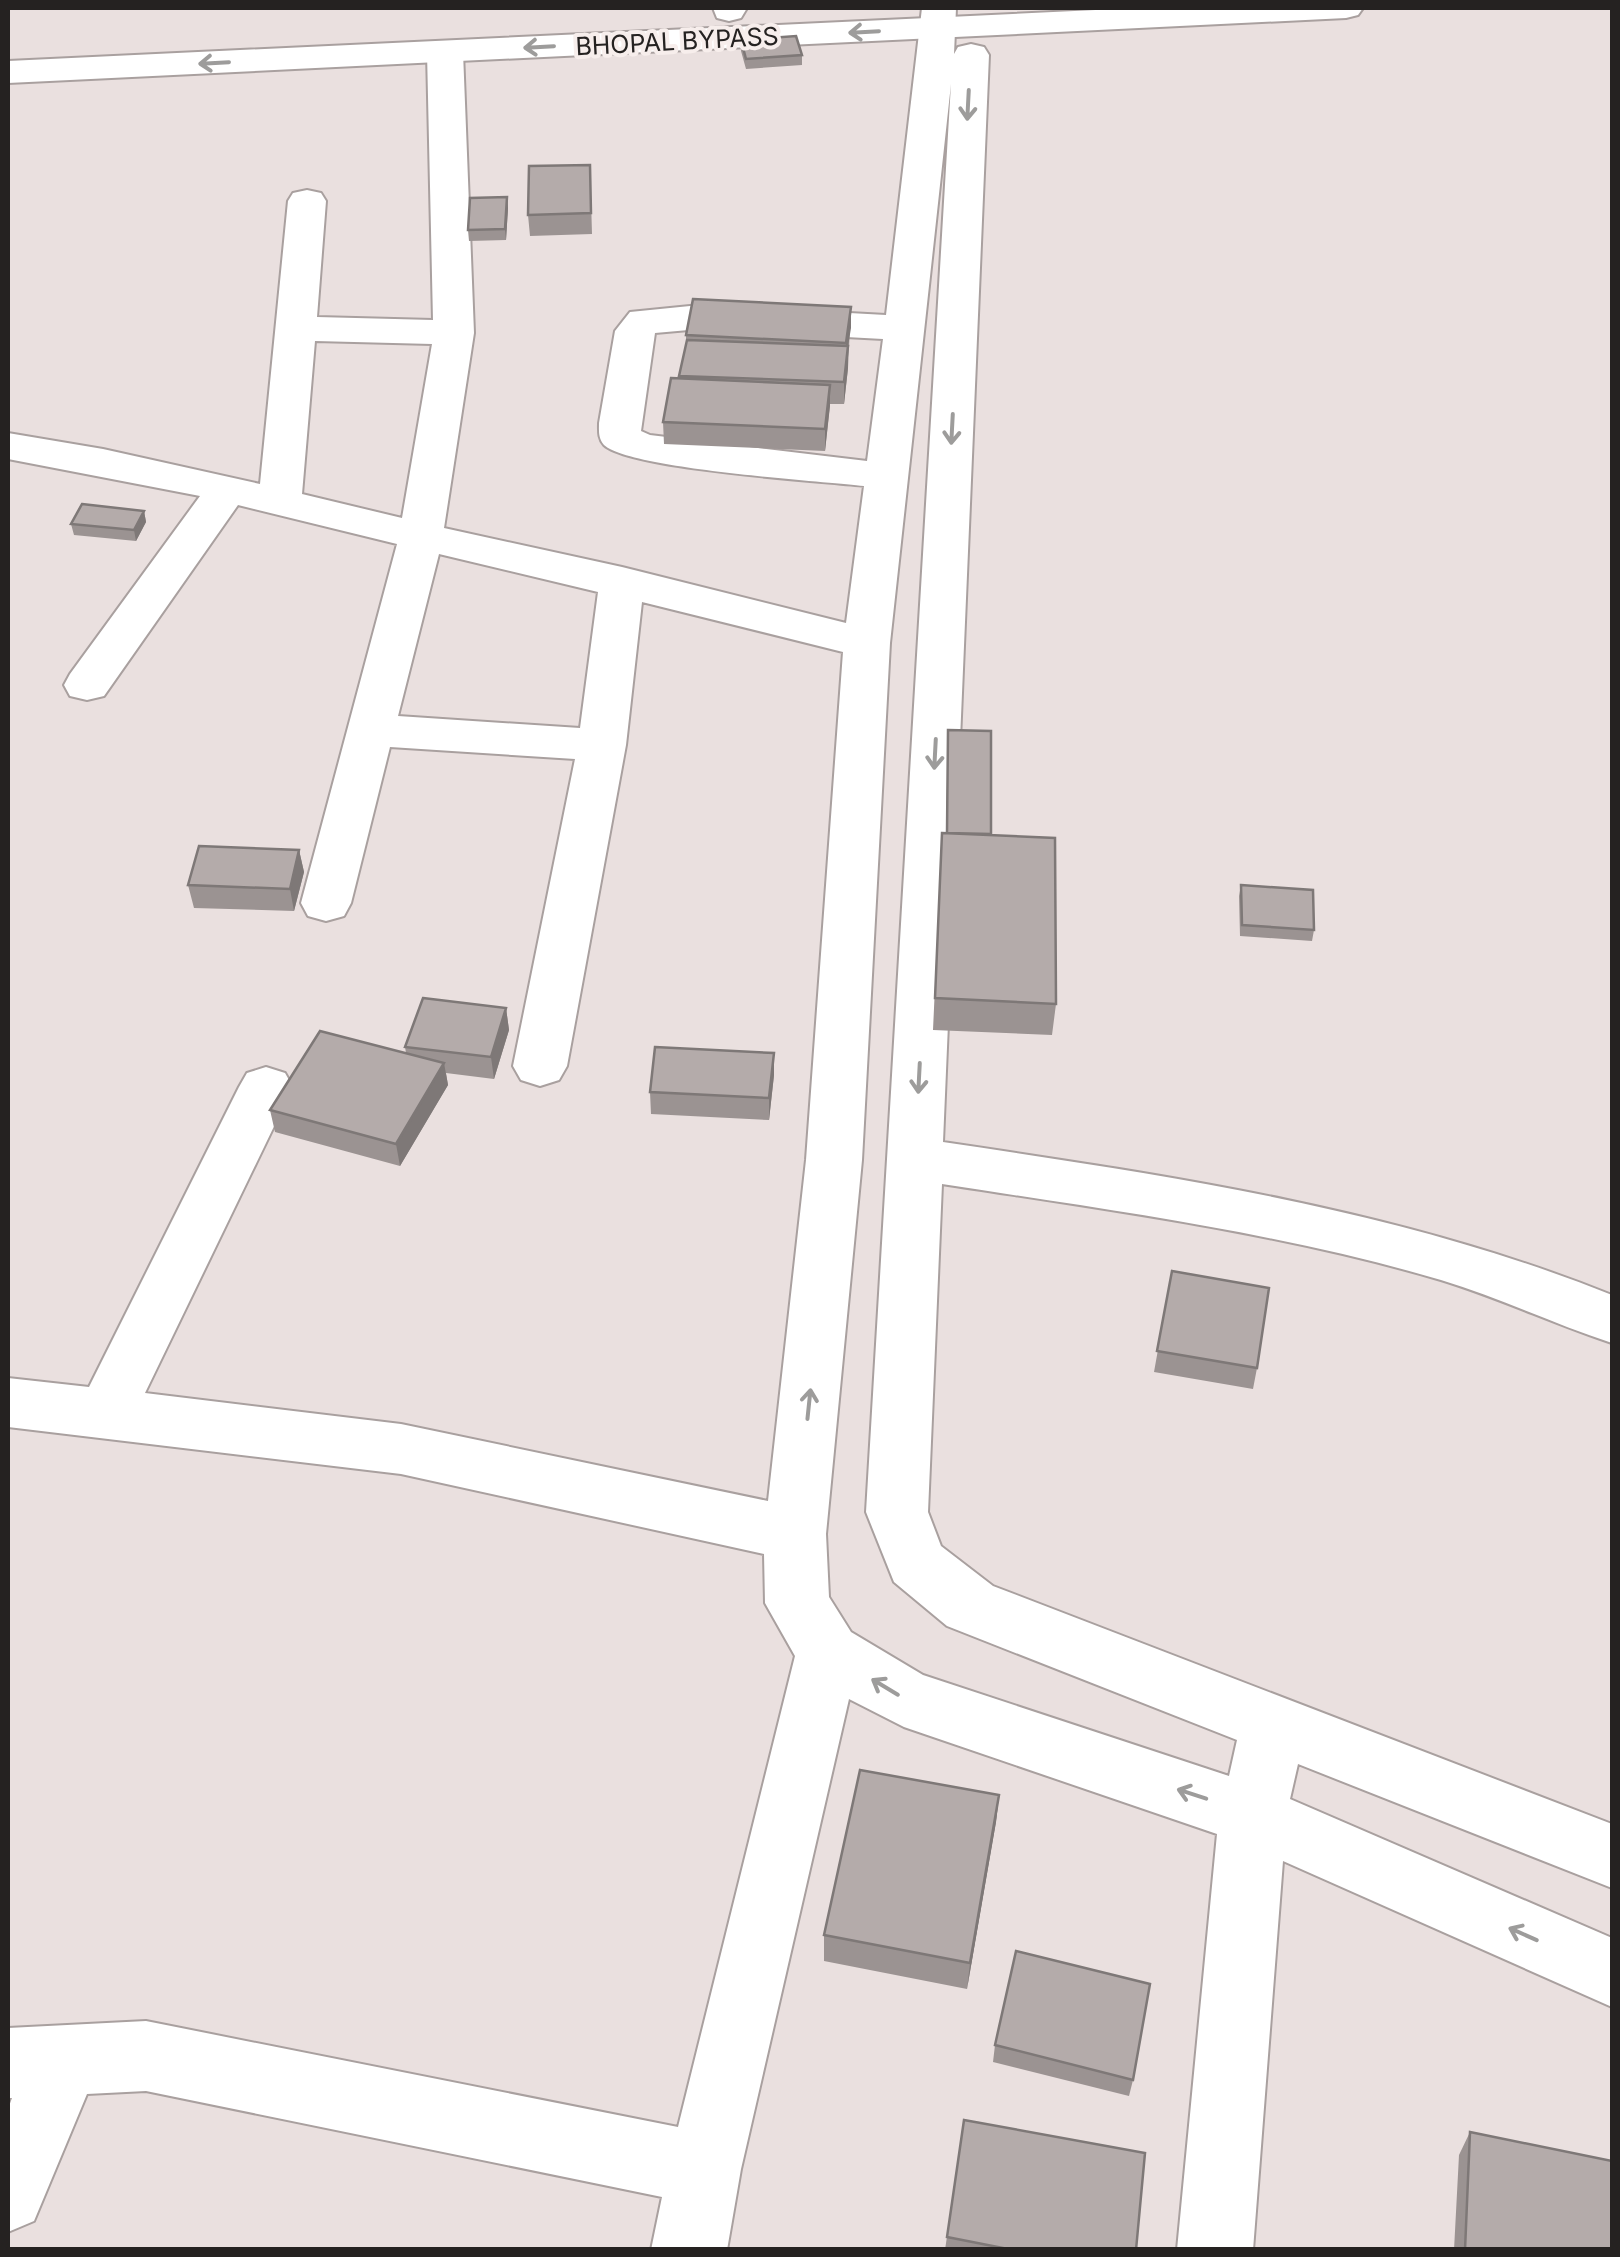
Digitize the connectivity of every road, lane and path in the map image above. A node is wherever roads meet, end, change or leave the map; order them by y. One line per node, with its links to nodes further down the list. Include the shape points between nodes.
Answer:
1 (788, 8): 3 (street, BHOPAL BYPASS)
2 (1346, 8): 4 (street, BHOPAL BYPASS)
3 (730, 9): 5 (street, BHOPAL BYPASS)
4 (955, 18): 6 (street, BHOPAL BYPASS, one-way to 6); 10 (street, via 935,70); 25 (street, one-way to 25)
5 (8, 46)
6 (445, 52): 7 (street, BHOPAL BYPASS, one-way to 7); 11 (street)
7 (8, 72)
8 (308, 201): 9 (street)
9 (296, 328): 11 (street); 15 (street)
10 (904, 328): 13 (street); 13 (street, via 700,317 644,321 636,331 620,423 620,437 651,450)
11 (454, 333): 16 (street)
12 (8, 446): 14 (street)
13 (886, 476): 18 (street)
14 (227, 490): 15 (street); 19 (street)
15 (280, 502): 16 (street)
16 (422, 536): 17 (street); 20 (street)
17 (622, 582): 18 (street); 21 (street)
18 (866, 644): 29 (street, one-way to 18, via 834,1160)
19 (86, 684)
20 (370, 730): 21 (street); 22 (street)
21 (602, 745): 23 (street)
22 (326, 903)
23 (540, 1066)
24 (266, 1087): 28 (street)
25 (915, 1159): 26 (street, via 1257,1212 1438,1258); 31 (street, via 896,1512 916,1563 970,1606)
26 (1612, 1320)
27 (8, 1402): 28 (street)
28 (105, 1414): 29 (street, via 401,1448)
29 (795, 1534): 30 (street, via 797,1603)
30 (828, 1652): 32 (street, one-way to 30, via 904,1698); 36 (street)
31 (1274, 1725): 32 (street); 33 (street)
32 (1254, 1815): 34 (street, one-way to 32); 39 (street)
33 (1612, 1856)
34 (1612, 1973)
35 (36, 2061): 36 (street, via 146,2056); 37 (street)
36 (704, 2169): 38 (street)
37 (8, 2195)
38 (689, 2250)
39 (1215, 2250)

